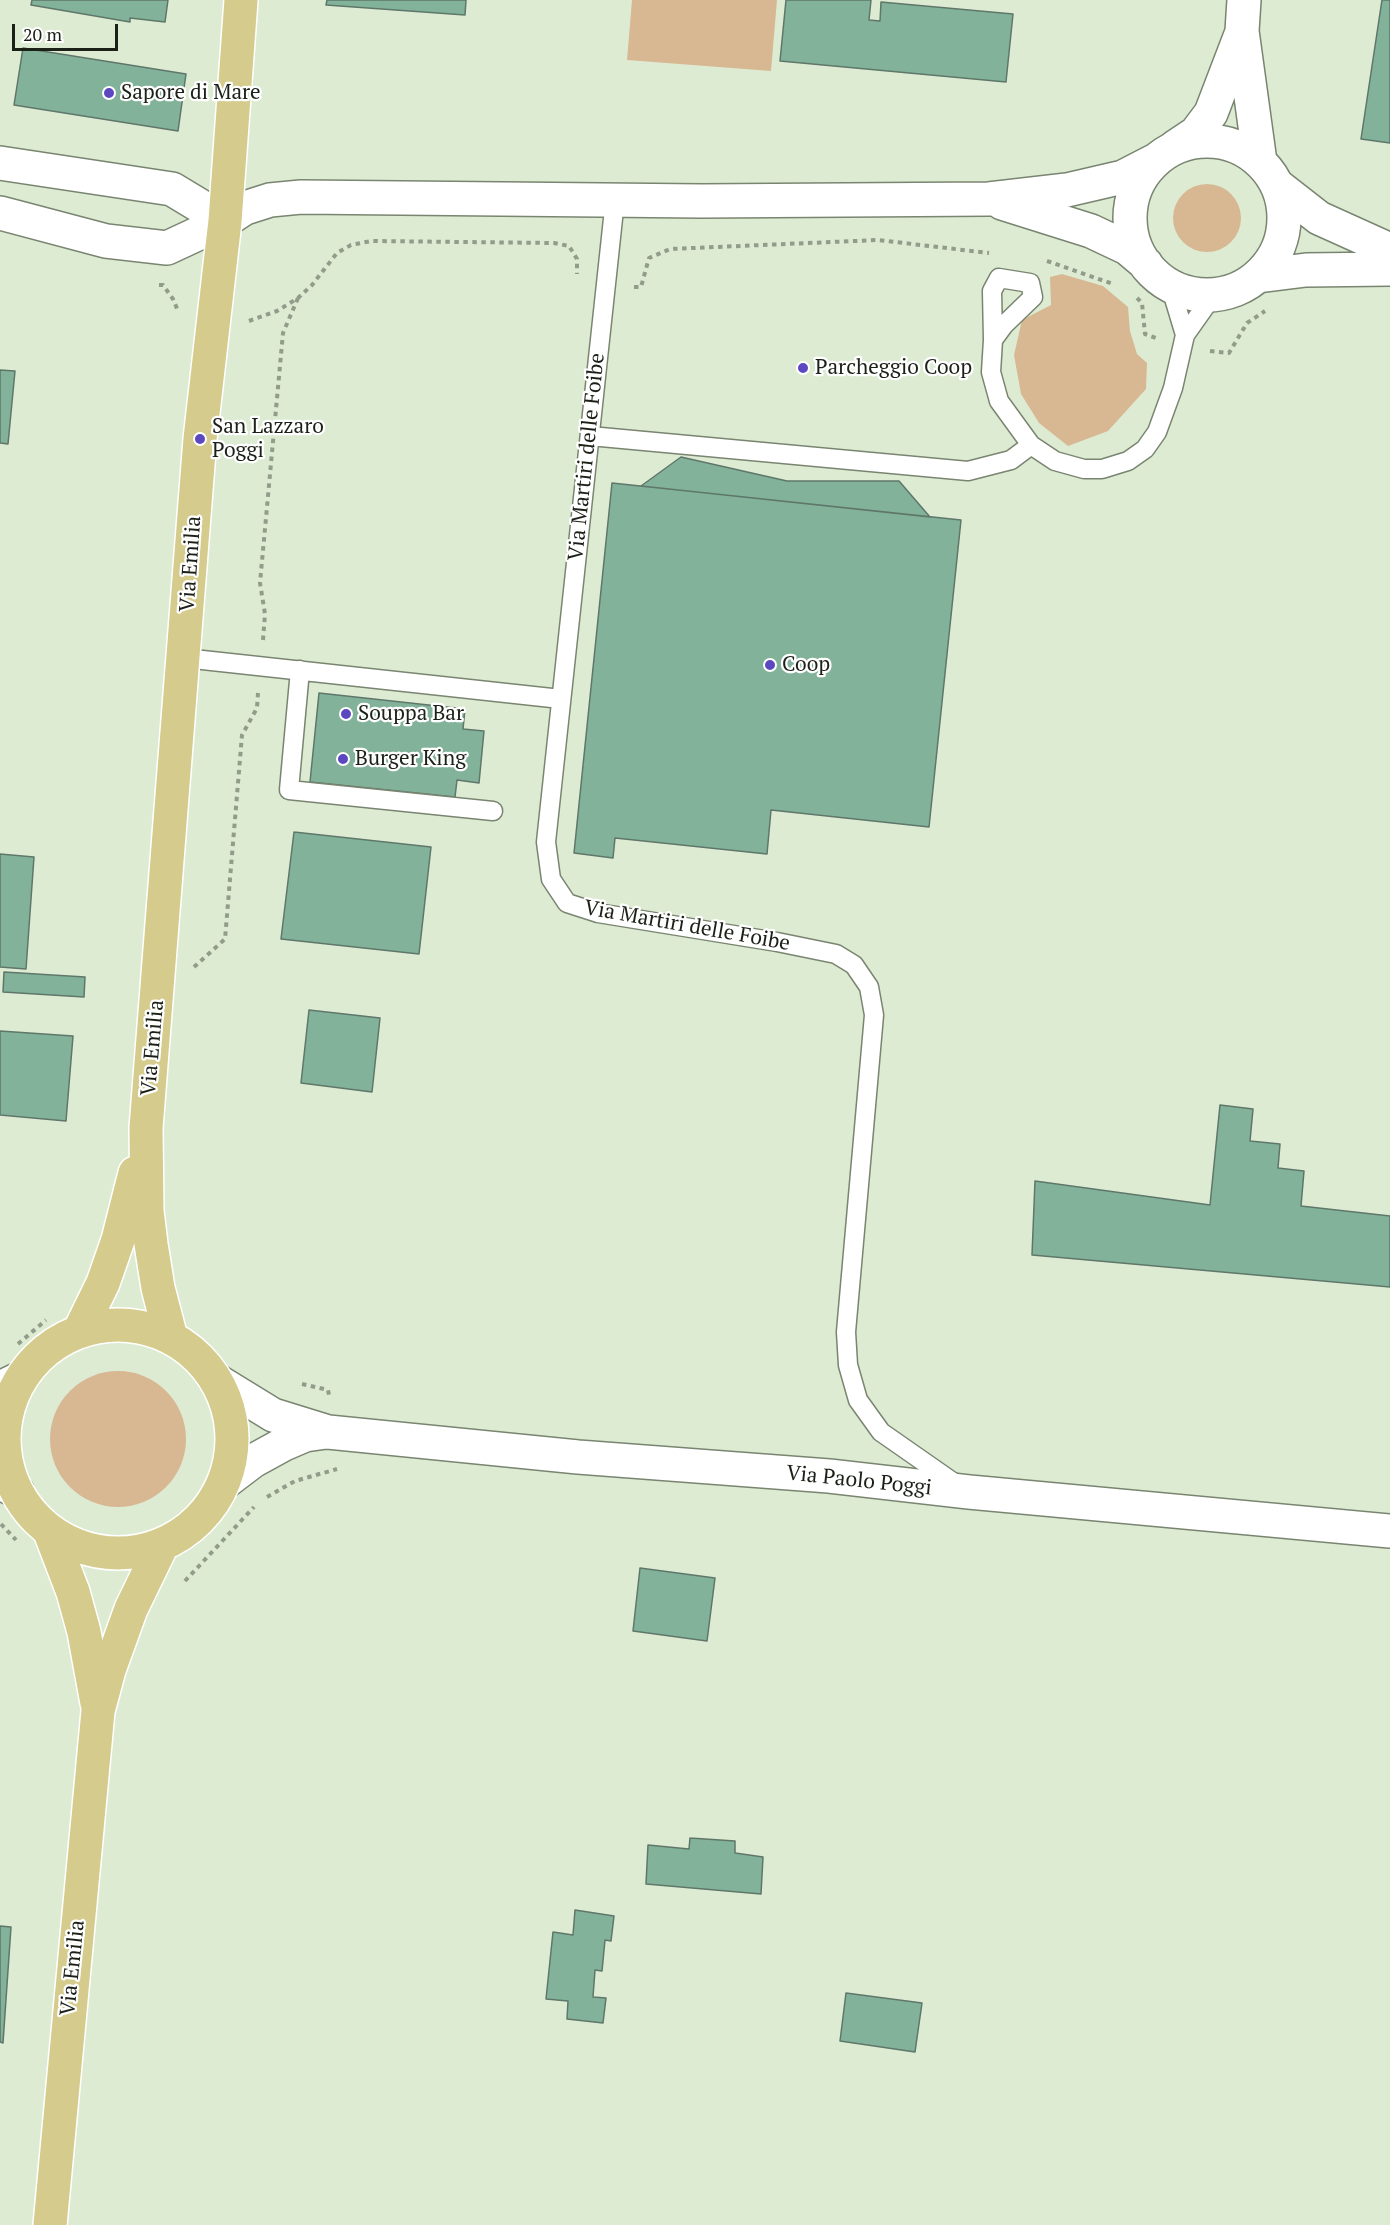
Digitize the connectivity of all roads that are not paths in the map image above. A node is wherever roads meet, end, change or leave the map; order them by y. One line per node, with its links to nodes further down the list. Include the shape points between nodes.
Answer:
1 (241, 0): 9 (main road, Via Emilia)
2 (1243, 15): 3 (street, via 1210,113 1196,133); 5 (street)
3 (1166, 154): 5 (street, via 1192,142 1221,142 1247,151); 6 (street, via 1111,180 1067,190); 13 (street, via 1138,185 1130,217)
4 (0, 163): 9 (street, via 172,189)
5 (1269, 174): 10 (street, via 1319,218); 12 (street, via 1284,209 1281,240)
6 (989, 199): 7 (street); 13 (street, via 1091,231 1127,248)
7 (615, 200): 9 (street, via 301,197 270,200 245,208); 18 (lane, Via Martiri delle Foibe)
8 (0, 213): 9 (street, via 96,239 167,248)
9 (225, 221): 20 (main road, Via Emilia, via 200,439)
10 (1390, 249)
11 (1390, 269): 12 (street, via 1306,270)
12 (1258, 276): 15 (street, via 1228,292)
13 (1138, 277): 14 (street)
14 (1170, 285): 15 (street, via 1195,294); 17 (lane)
15 (1214, 294): 17 (lane)
16 (993, 340): 19 (lane, via 992,372 999,401)
17 (1184, 341): 19 (lane, via 1157,432 1145,449 1128,461 1102,470 1084,469 1055,461)
18 (590, 435): 19 (lane, via 968,471 1011,460); 22 (lane, Via Martiri delle Foibe)
19 (1031, 446)
20 (184, 658): 21 (lane); 24 (main road, Via Emilia)
21 (300, 670): 22 (lane); 23 (lane, via 289,790)
22 (561, 699): 32 (lane, Via Martiri delle Foibe, via 546,842 551,879 567,903 598,913 836,954 854,965 869,987 874,1015 846,1332 848,1365 858,1400 881,1432)
23 (493, 811)
24 (146, 1128): 25 (main road, Via Emilia, via 118,1240); 26 (main road, Via Emilia, via 147,1211 158,1288)
25 (79, 1332): 26 (main road, via 125,1325); 28 (main road, via 47,1349)
26 (171, 1338): 27 (main road, via 194,1353)
27 (216, 1380): 29 (street, Via Paolo Poggi, via 273,1415); 30 (main road, via 227,1403 232,1430)
28 (11, 1383): 31 (main road, via 4,1438)
29 (328, 1432): 30 (street, Via Paolo Poggi, via 305,1435 284,1444); 32 (street, Via Paolo Poggi)
30 (225, 1483): 35 (main road, via 204,1515 187,1531)
31 (8, 1487): 34 (main road)
32 (969, 1492): 33 (street, Via Paolo Poggi)
33 (1390, 1531)
34 (50, 1532): 35 (main road, via 78,1547 105,1554 133,1553); 36 (main road, Via Emilia, via 81,1622)
35 (162, 1545): 36 (main road, Via Emilia, via 131,1609)
36 (98, 1710): 37 (main road, Via Emilia)
37 (50, 2225)

